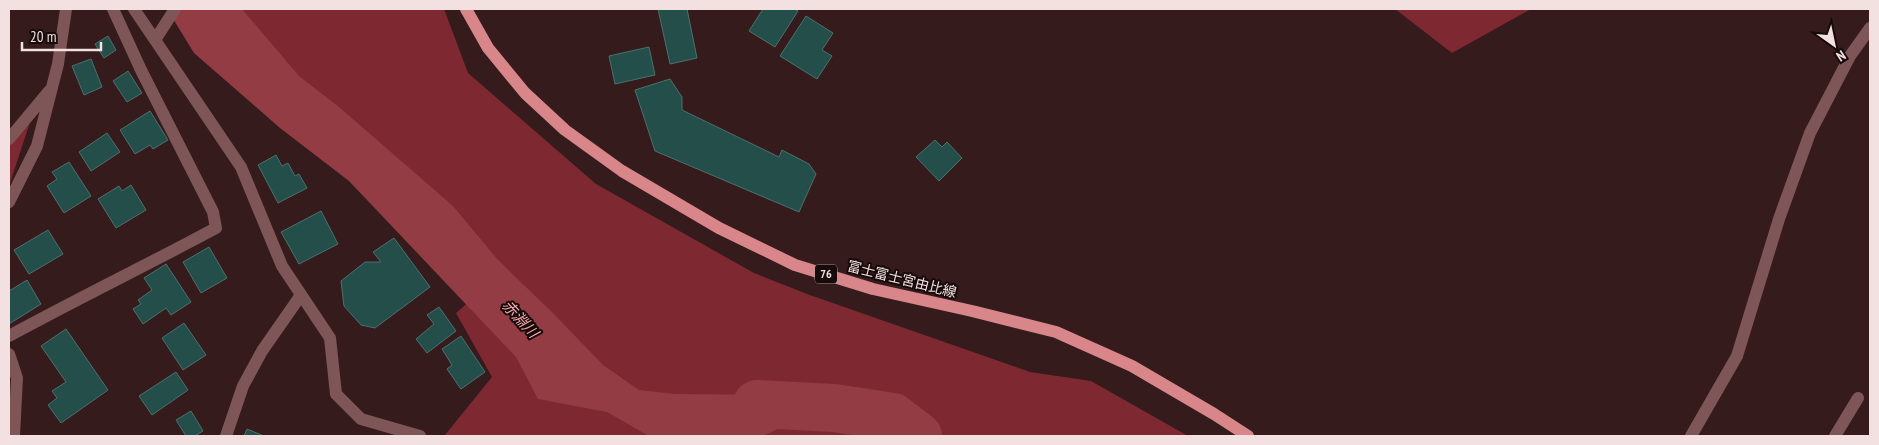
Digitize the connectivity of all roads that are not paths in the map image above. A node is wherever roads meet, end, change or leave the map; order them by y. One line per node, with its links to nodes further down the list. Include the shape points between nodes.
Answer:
1 (66, 9): 8 (street)
2 (113, 9): 12 (street, via 213,212 216,228)
3 (134, 9): 7 (street)
4 (175, 9): 7 (street)
5 (466, 9): 18 (main road, 富士富士宮由比線 / 76, via 488,48 525,93 565,130 622,171 720,228 795,265 873,290 1056,332 1132,366)
6 (1870, 28): 19 (street, via 1850,56 1810,133 1779,219 1737,356)
7 (155, 40): 11 (street, via 241,167 282,266)
8 (52, 87): 9 (street); 10 (street, via 37,146)
9 (9, 139)
10 (9, 202)
11 (301, 295): 16 (street, via 262,351 243,386); 17 (street, via 330,338 336,394 361,419)
12 (9, 336)
13 (9, 354): 15 (street, via 17,378)
14 (1858, 398): 20 (street)
15 (14, 436)
16 (226, 436)
17 (420, 436)
18 (1248, 436)
19 (1691, 436)
20 (1835, 436)

